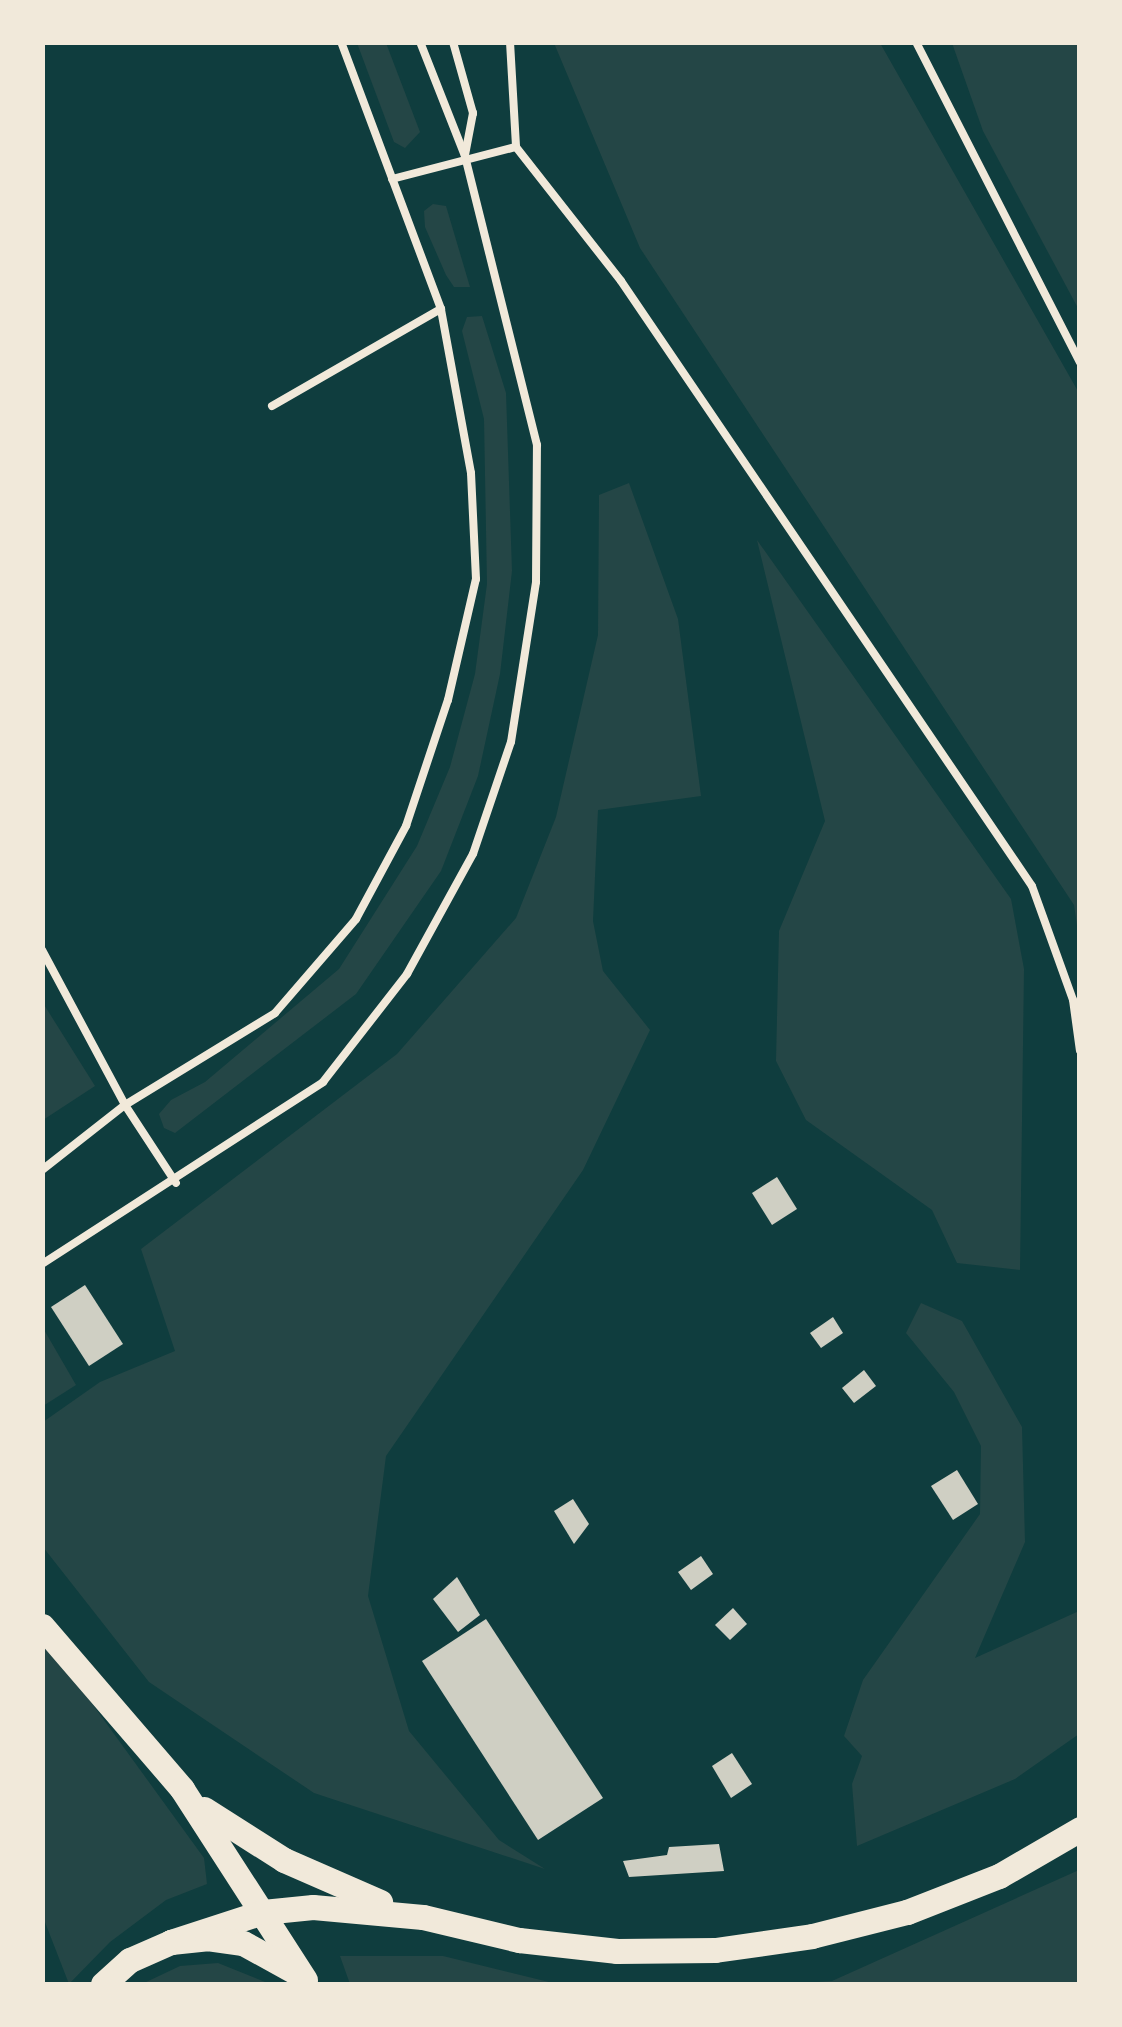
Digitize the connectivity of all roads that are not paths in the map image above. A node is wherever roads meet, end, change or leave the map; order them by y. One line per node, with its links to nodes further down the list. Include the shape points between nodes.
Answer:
1 (341, 42): 8 (lane)
2 (420, 42): 7 (lane)
3 (454, 42): 7 (lane, via 472,112)
4 (510, 42): 6 (lane)
5 (916, 42): 10 (lane)
6 (516, 147): 7 (lane); 13 (lane, via 621,280 1032,886 1073,1000)
7 (465, 156): 8 (lane); 16 (lane, via 537,445 536,582 511,742 472,854 407,974 322,1082)
8 (392, 180): 9 (lane)
9 (441, 310): 11 (lane); 14 (lane, via 472,473 476,579 448,700 406,826 356,919 276,1014)
10 (1080, 362)
11 (272, 406)
12 (42, 950): 14 (lane)
13 (1080, 1052)
14 (126, 1105): 15 (lane); 16 (lane)
15 (42, 1170)
16 (176, 1182): 17 (lane)
17 (42, 1264)
18 (42, 1626): 19 (main road)
19 (182, 1789): 21 (main road); 22 (main road, via 218,1822 284,1860)
20 (1079, 1830): 22 (main road, via 999,1876 908,1912 734,1947 616,1951 518,1940)
21 (263, 1912): 22 (main road, via 351,1908); 23 (main road); 24 (main road)
22 (423, 1916)
23 (171, 1942): 24 (main road, via 243,1943 277,1957); 25 (main road, via 130,1960)
24 (307, 1982)
25 (103, 1984)

